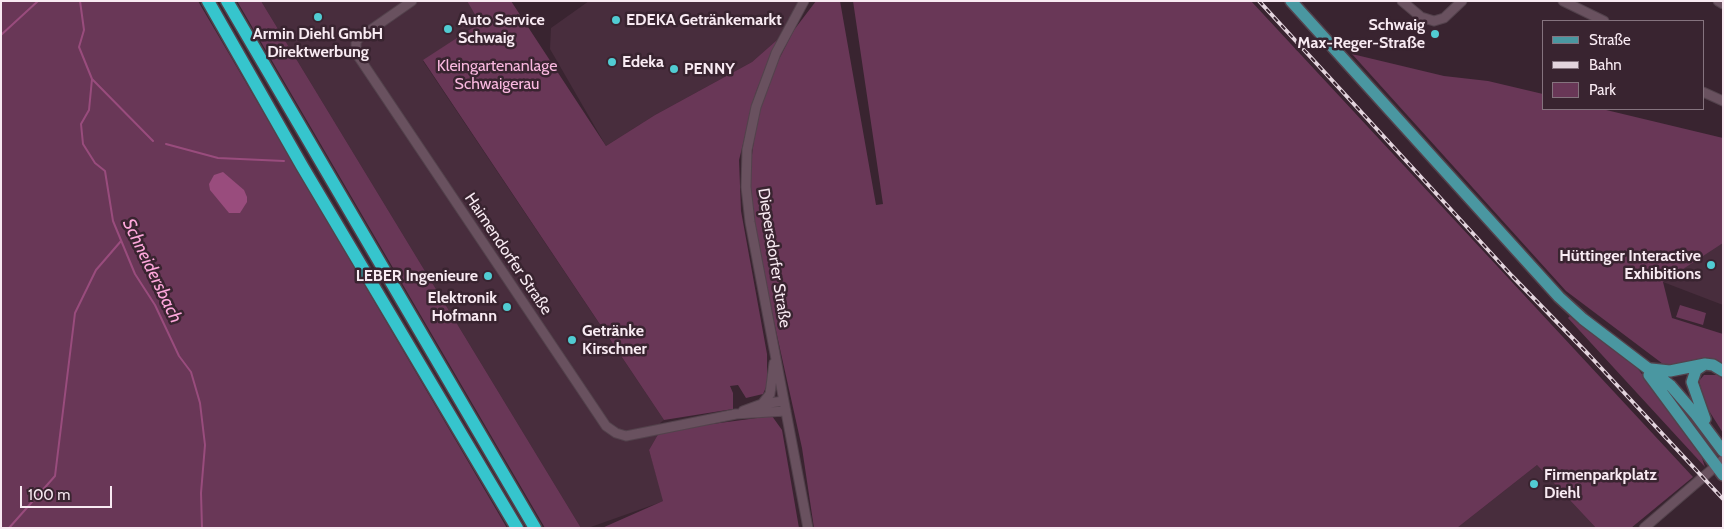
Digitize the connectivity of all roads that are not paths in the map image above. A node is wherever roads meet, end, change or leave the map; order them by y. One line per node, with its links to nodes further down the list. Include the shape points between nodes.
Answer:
1 (208, 1): 26 (highway)
2 (226, 1): 27 (highway)
3 (804, 1): 14 (street, Diepersdorfer Straße, via 765,79 747,150 746,187 750,222)
4 (1291, 1): 15 (main road, via 1559,297)
5 (1402, 1): 6 (street, via 1421,18 1434,21 1444,18)
6 (1462, 1)
7 (1563, 1): 11 (street)
8 (1718, 1): 10 (street)
9 (410, 2): 22 (street, Haimendorfer Straße, via 359,38 356,53 606,426 616,434 626,436)
10 (1723, 4)
11 (1602, 20)
12 (1704, 92): 13 (street)
13 (1723, 101)
14 (774, 351): 19 (street, Diepersdorfer Straße); 20 (street, via 773,384)
15 (1631, 355): 17 (main road); 24 (main road)
16 (1705, 364): 17 (main road, via 1670,371); 18 (main road); 23 (main road, via 1696,370 1692,382 1700,409)
17 (1651, 369): 23 (main road, via 1682,398)
18 (1723, 371)
19 (784, 401): 20 (street, Haimendorfer Straße); 21 (street, Diepersdorfer Straße)
20 (762, 404): 22 (street, Haimendorfer Straße)
21 (786, 411): 22 (street, Haimendorfer Straße); 28 (street, Diepersdorfer Straße)
22 (736, 414)
23 (1718, 444)
24 (1719, 463): 25 (main road); 29 (street)
25 (1723, 475)
26 (517, 528)
27 (535, 528)
28 (808, 528)
29 (1644, 528)

